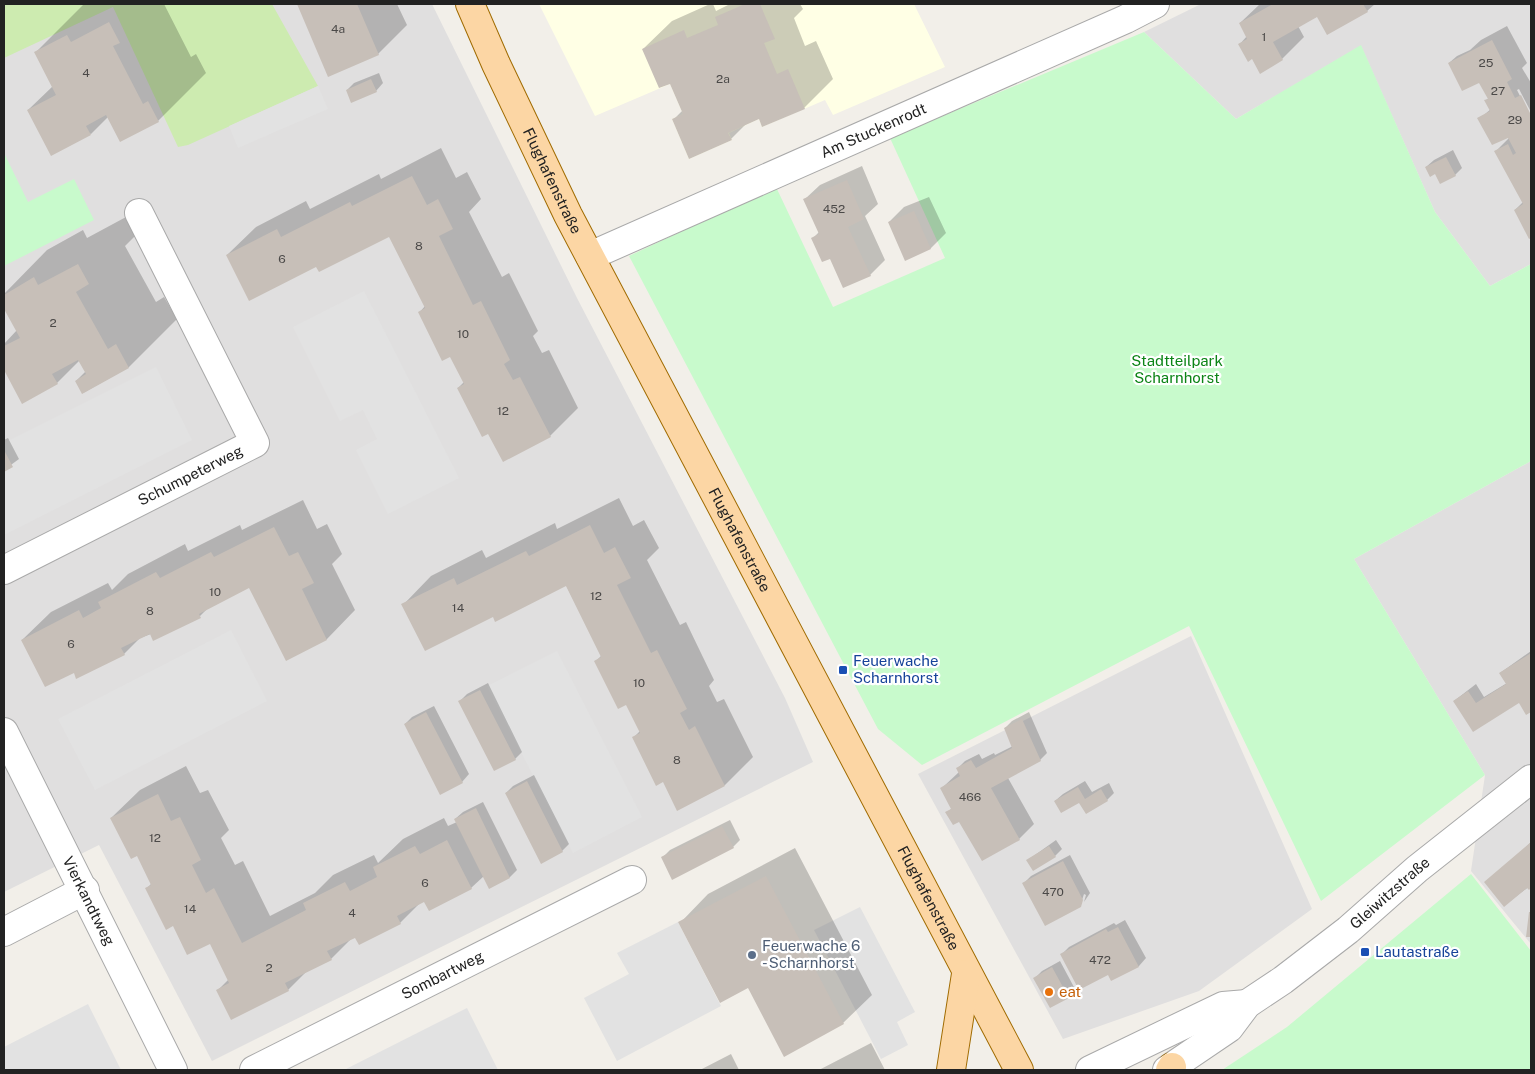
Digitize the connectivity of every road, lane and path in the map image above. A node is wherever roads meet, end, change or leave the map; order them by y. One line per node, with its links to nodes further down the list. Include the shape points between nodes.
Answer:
1 (470, 4): 4 (main road, Flughafenstraße)
2 (1155, 4): 4 (street, Am Stuckenrodt)
3 (139, 213): 5 (street, Schumpeterweg, via 255,443)
4 (590, 256): 11 (main road, Flughafenstraße)
5 (4, 570)
6 (4, 732): 9 (street, Vierkandtweg)
7 (1531, 779): 12 (street, Gleiwitzstraße, via 1348,930)
8 (632, 880): 15 (street, Sombartweg)
9 (85, 890): 10 (street); 14 (street, Vierkandtweg)
10 (4, 932)
11 (966, 974): 16 (main road); 17 (main road, Flughafenstraße)
12 (1247, 1004): 13 (street, Gleiwitzstraße, via 1229,1028); 18 (street, Gleiwitzstraße, via 1223,1006)
13 (1170, 1069)
14 (173, 1070)
15 (254, 1070)
16 (951, 1070)
17 (1019, 1070)
18 (1090, 1070)

